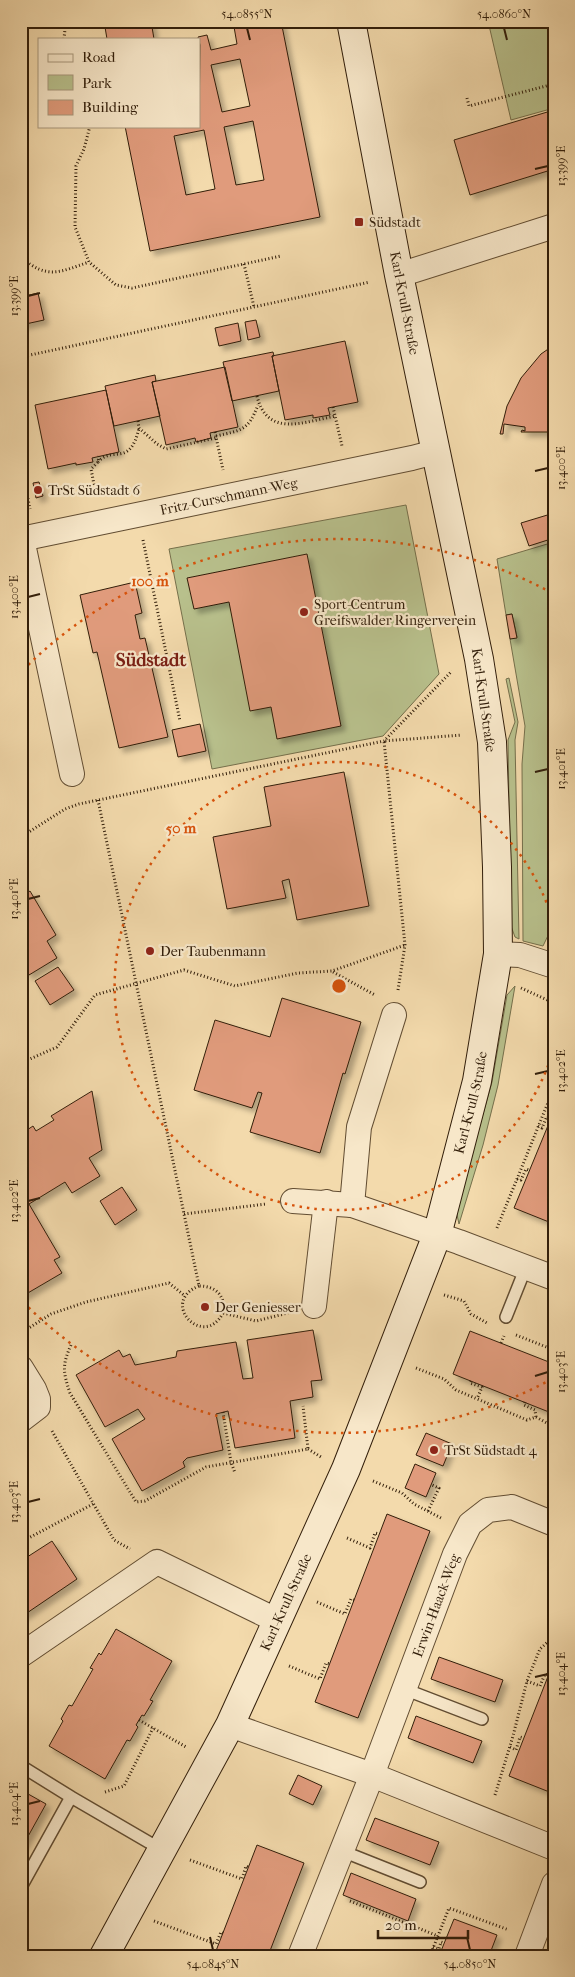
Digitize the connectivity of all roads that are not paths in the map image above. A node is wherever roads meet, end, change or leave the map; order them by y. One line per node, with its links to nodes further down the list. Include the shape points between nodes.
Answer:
1 (351, 21): 3 (street, Karl-Krull-Straße)
2 (554, 226): 3 (street)
3 (399, 275): 4 (street, Karl-Krull-Straße)
4 (435, 452): 5 (street, Fritz-Curschmann-Weg); 7 (street, Karl-Krull-Straße, via 479,660 492,742)
5 (26, 538): 6 (street)
6 (72, 774)
7 (498, 954): 8 (street, via 520,956); 13 (street, Karl-Krull-Straße, via 477,1080)
8 (554, 966)
9 (395, 1011): 12 (street, via 359,1127)
10 (294, 1201): 11 (street)
11 (326, 1202): 12 (street); 16 (street)
12 (352, 1205): 13 (street)
13 (437, 1235): 14 (street); 21 (street, Karl-Krull-Straße, via 346,1469)
14 (526, 1267): 15 (street); 17 (lane)
15 (554, 1278)
16 (314, 1306)
17 (506, 1317)
18 (21, 1368): 19 (street, via 38,1399)
19 (30, 1414)
20 (554, 1524): 23 (street, Erwin-Haack-Weg, via 512,1507 488,1510 470,1524 455,1554)
21 (278, 1621): 22 (street, via 157,1562); 25 (street, Karl-Krull-Straße)
22 (21, 1655)
23 (404, 1689): 24 (lane); 27 (street, Erwin-Haack-Weg)
24 (482, 1719)
25 (230, 1725): 27 (street); 31 (street, Karl-Krull-Straße)
26 (21, 1766): 28 (lane)
27 (372, 1775): 29 (street); 30 (street, Erwin-Haack-Weg)
28 (71, 1797): 31 (lane); 34 (lane)
29 (554, 1848)
30 (342, 1851): 32 (lane); 37 (street, Erwin-Haack-Weg)
31 (174, 1854): 36 (street, Karl-Krull-Straße)
32 (420, 1882)
33 (554, 1884): 35 (street)
34 (21, 1887)
35 (538, 1938)
36 (104, 1956)
37 (300, 1956)

